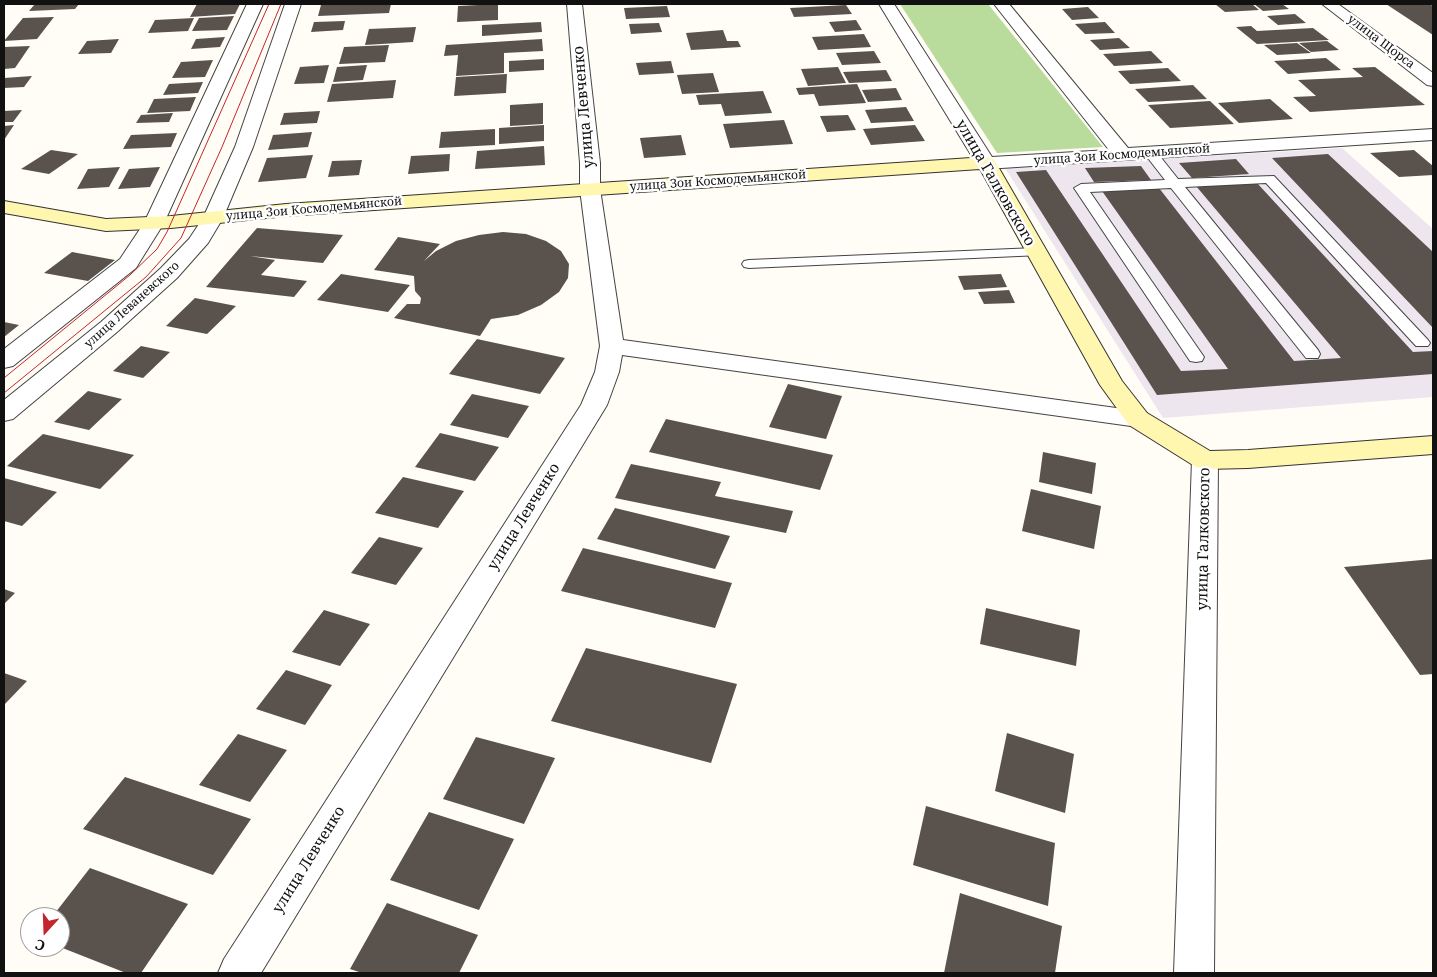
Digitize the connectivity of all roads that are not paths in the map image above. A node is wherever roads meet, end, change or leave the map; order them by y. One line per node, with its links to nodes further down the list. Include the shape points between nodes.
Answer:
1 (255, 4): 16 (street)
2 (293, 4): 15 (street, улица Леваневского, via 244,147)
3 (574, 4): 13 (street, улица Левченко)
4 (887, 4): 11 (street, улица Галковского)
5 (1001, 4): 10 (street)
6 (1329, 4): 7 (street, улица Щорса)
7 (1429, 75)
8 (1433, 135): 9 (street, улица Зои Космодемьянской)
9 (1150, 153): 10 (street, улица Зои Космодемьянской); 12 (lane)
10 (1123, 155): 11 (street, улица Зои Космодемьянской)
11 (986, 164): 13 (street, улица Зои Космодемьянской); 17 (street, улица Галковского)
12 (1174, 184): 19 (lane, via 1269,179); 21 (lane); 22 (lane, via 1081,188)
13 (590, 189): 15 (street, улица Зои Космодемьянской); 20 (street, улица Левченко)
14 (4, 207): 16 (street, улица Зои Космодемьянской, via 106,225)
15 (213, 218): 16 (street, улица Зои Космодемьянской); 24 (street, улица Леваневского, via 197,243 170,274)
16 (154, 223): 23 (street, via 128,263)
17 (1036, 252): 18 (lane); 25 (street, улица Галковского, via 1112,385)
18 (749, 264)
19 (1422, 343)
20 (612, 346): 25 (street); 28 (street, улица Левченко, via 608,372 594,405)
21 (1312, 354)
22 (1196, 357)
23 (4, 360)
24 (4, 413)
25 (1138, 419): 27 (street, улица Галковского)
26 (1433, 445): 27 (street)
27 (1205, 460): 29 (street, улица Галковского)
28 (238, 973)
29 (1194, 973)

